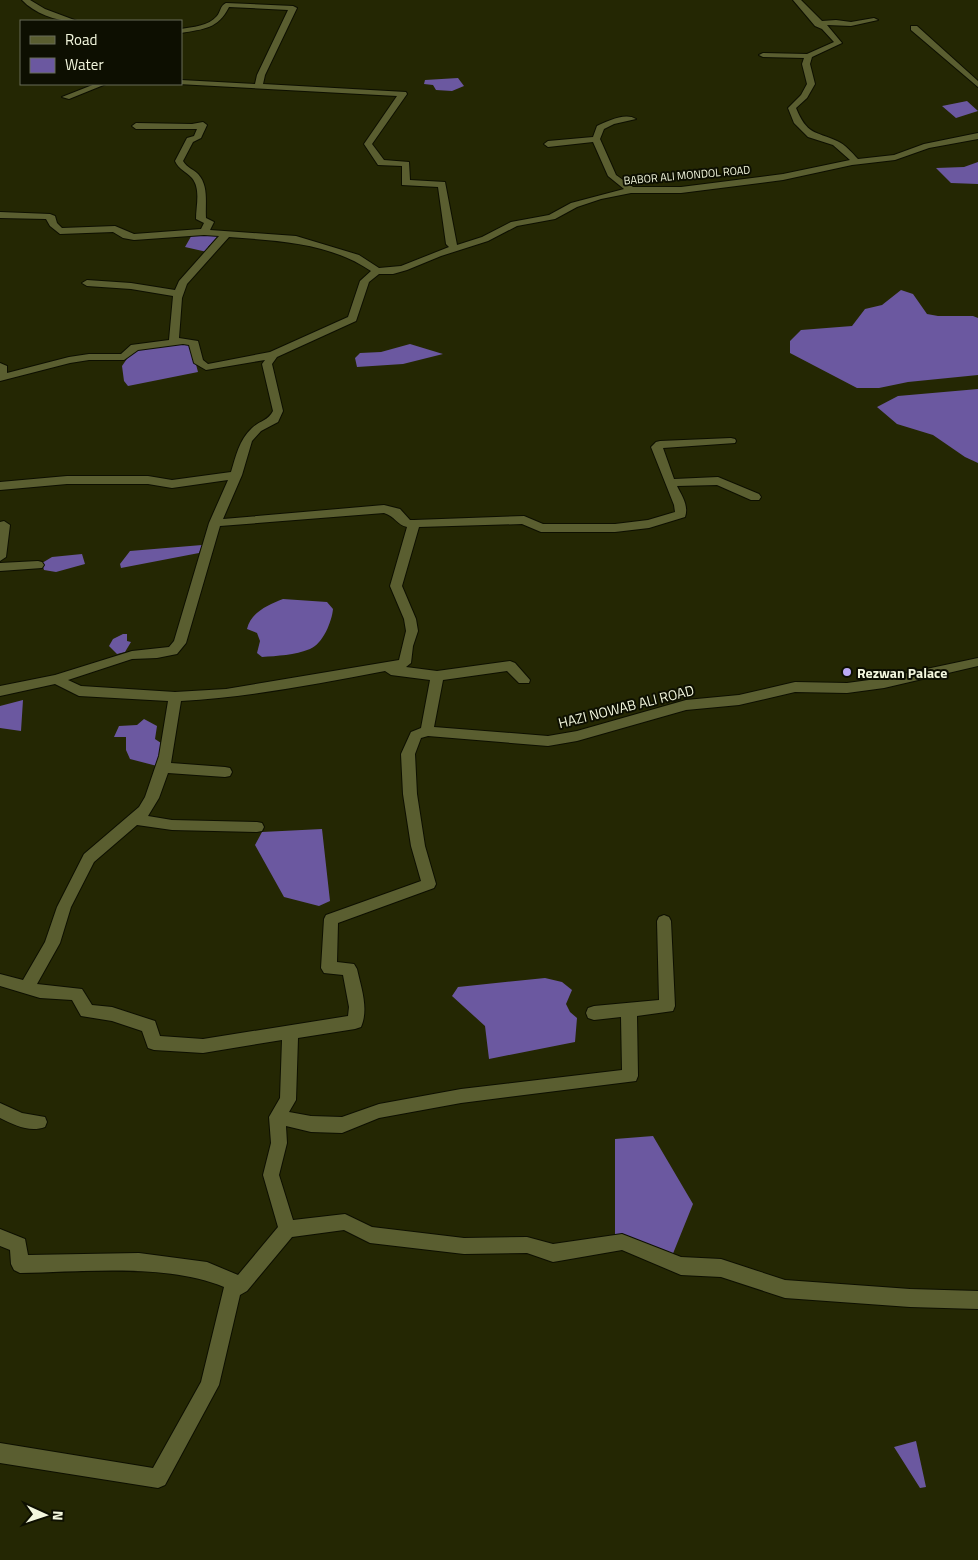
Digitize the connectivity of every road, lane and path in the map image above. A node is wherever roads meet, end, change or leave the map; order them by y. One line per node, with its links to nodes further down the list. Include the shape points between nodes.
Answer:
1 (26, 0): 3 (street)
2 (797, 0): 5 (street)
3 (66, 20)
4 (874, 20): 5 (street)
5 (818, 24): 9 (street, via 838,43)
6 (914, 28): 12 (street)
7 (182, 31): 13 (street, via 204,27 219,19 226,5 293,8)
8 (763, 54): 9 (street)
9 (808, 56): 20 (street, via 806,64 811,84 792,111 811,135 836,143)
10 (182, 82): 13 (street)
11 (99, 85): 14 (street)
12 (978, 85)
13 (258, 87): 25 (street, via 403,94 368,144 381,164 406,164 405,183 442,184 450,244)
14 (66, 97)
15 (632, 119): 18 (street, via 612,122 600,128)
16 (136, 126): 23 (street, via 203,125 179,161 182,169 194,175 201,187 200,219 209,222)
17 (978, 136): 20 (street, BABOR ALI MONDOL ROAD, via 927,146 895,157)
18 (596, 139): 19 (street); 21 (street, via 612,176)
19 (548, 144)
20 (856, 161): 21 (street, BABOR ALI MONDOL ROAD, via 763,180 681,190)
21 (631, 190): 25 (street, BABOR ALI MONDOL ROAD, via 574,205 552,217 514,224 485,239)
22 (0, 215): 23 (street, via 47,216 60,231 115,229 134,237)
23 (204, 232): 24 (street)
24 (227, 233): 26 (street, via 296,239 356,257); 28 (street, via 182,284)
25 (454, 248): 26 (street, BABOR ALI MONDOL ROAD, via 393,271)
26 (377, 271): 30 (street, via 365,281 352,319)
27 (88, 283): 28 (street)
28 (178, 294): 29 (street)
29 (174, 342): 30 (street, via 194,343 198,361 206,367); 31 (street, via 135,348 124,357 69,360 1,378)
30 (273, 355): 33 (street, via 267,364 278,412 274,420 257,429 247,440)
31 (0, 366)
32 (731, 441): 34 (street, via 660,444 658,447)
33 (236, 476): 35 (street, via 172,484 148,480 67,480); 37 (street)
34 (670, 483): 36 (street, via 718,480); 38 (street, via 681,514 649,524 615,528 541,528 524,520)
35 (0, 486)
36 (755, 497)
37 (215, 523): 38 (street, via 384,509 396,512 406,523); 46 (street, via 185,634 174,651 132,655)
38 (414, 524): 44 (street, via 396,586 412,631 406,663)
39 (0, 526): 40 (street, via 4,525)
40 (0, 557)
41 (38, 564): 42 (street)
42 (0, 567)
43 (978, 662): 50 (street, HAZI NOWAB ALI ROAD, via 866,686 795,687 739,700 686,705 548,741)
44 (372, 669): 45 (street); 49 (street, via 254,690)
45 (438, 676): 47 (street, via 510,666); 50 (street)
46 (56, 679): 48 (street); 49 (street, via 79,691)
47 (524, 680)
48 (0, 690)
49 (175, 697): 51 (street)
50 (427, 730): 60 (street, via 416,735 408,754 417,838 429,884 330,919 328,968 349,969 357,1007 355,1022)
51 (164, 768): 52 (street); 53 (street, via 151,801)
52 (225, 772)
53 (135, 819): 54 (street, via 172,825); 57 (street, via 88,858 64,907 52,943)
54 (258, 827)
55 (664, 921): 58 (street, via 667,1006)
56 (0, 980): 57 (street)
57 (27, 987): 60 (street, via 77,994 87,1011 112,1014 149,1026 154,1043 203,1046)
58 (629, 1010): 59 (street); 62 (street, via 630,1076 452,1098 379,1111 342,1125 310,1124)
59 (594, 1014)
60 (290, 1032): 62 (street, via 288,1100)
61 (0, 1110): 63 (street, via 20,1120)
62 (277, 1117): 64 (street, via 279,1143 271,1175)
63 (39, 1122)
64 (286, 1229): 66 (street); 67 (street, via 345,1222 370,1235 464,1246 527,1245 553,1253 622,1242 681,1266 721,1268 785,1289)
65 (0, 1237): 66 (street, via 19,1245 20,1264 139,1262 207,1270)
66 (240, 1285): 68 (street, via 232,1289 210,1385 158,1478)
67 (978, 1300)
68 (0, 1452)

